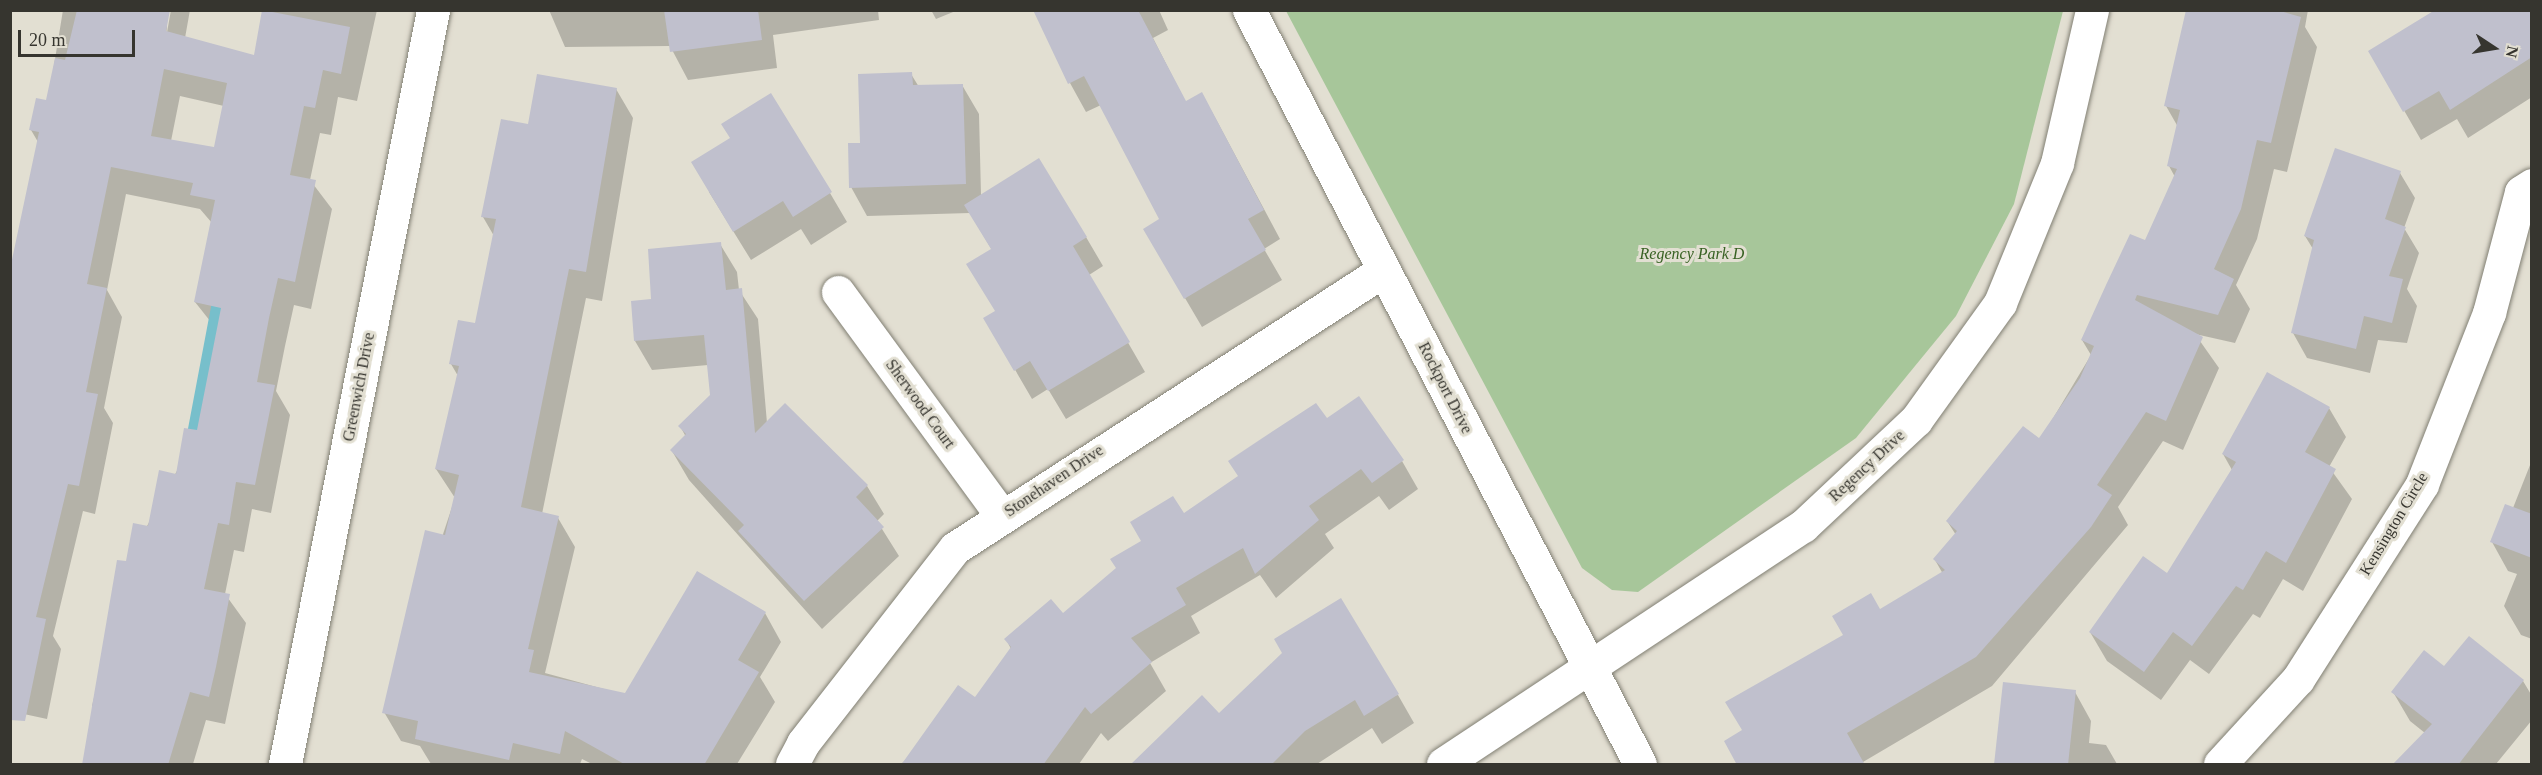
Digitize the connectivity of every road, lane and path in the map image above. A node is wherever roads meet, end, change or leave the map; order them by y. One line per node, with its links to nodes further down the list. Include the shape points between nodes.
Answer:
1 (433, 10): 9 (street, Greenwich Drive)
2 (1249, 10): 5 (street, Rockport Drive)
3 (2092, 10): 8 (street, Regency Drive, via 2057,163 2001,303 1916,420 1803,526)
4 (2532, 185): 13 (street, Kensington Circle, via 2521,192 2489,313 2422,484 2298,679)
5 (1384, 270): 7 (street, Stonehaven Drive); 8 (street, Rockport Drive)
6 (838, 292): 7 (street, Sherwood Court)
7 (1002, 516): 10 (street, Stonehaven Drive, via 955,548 803,742)
8 (1588, 664): 11 (street, Regency Drive); 12 (street, Rockport Drive)
9 (285, 765)
10 (792, 765)
11 (1443, 765)
12 (1640, 765)
13 (2220, 765)

